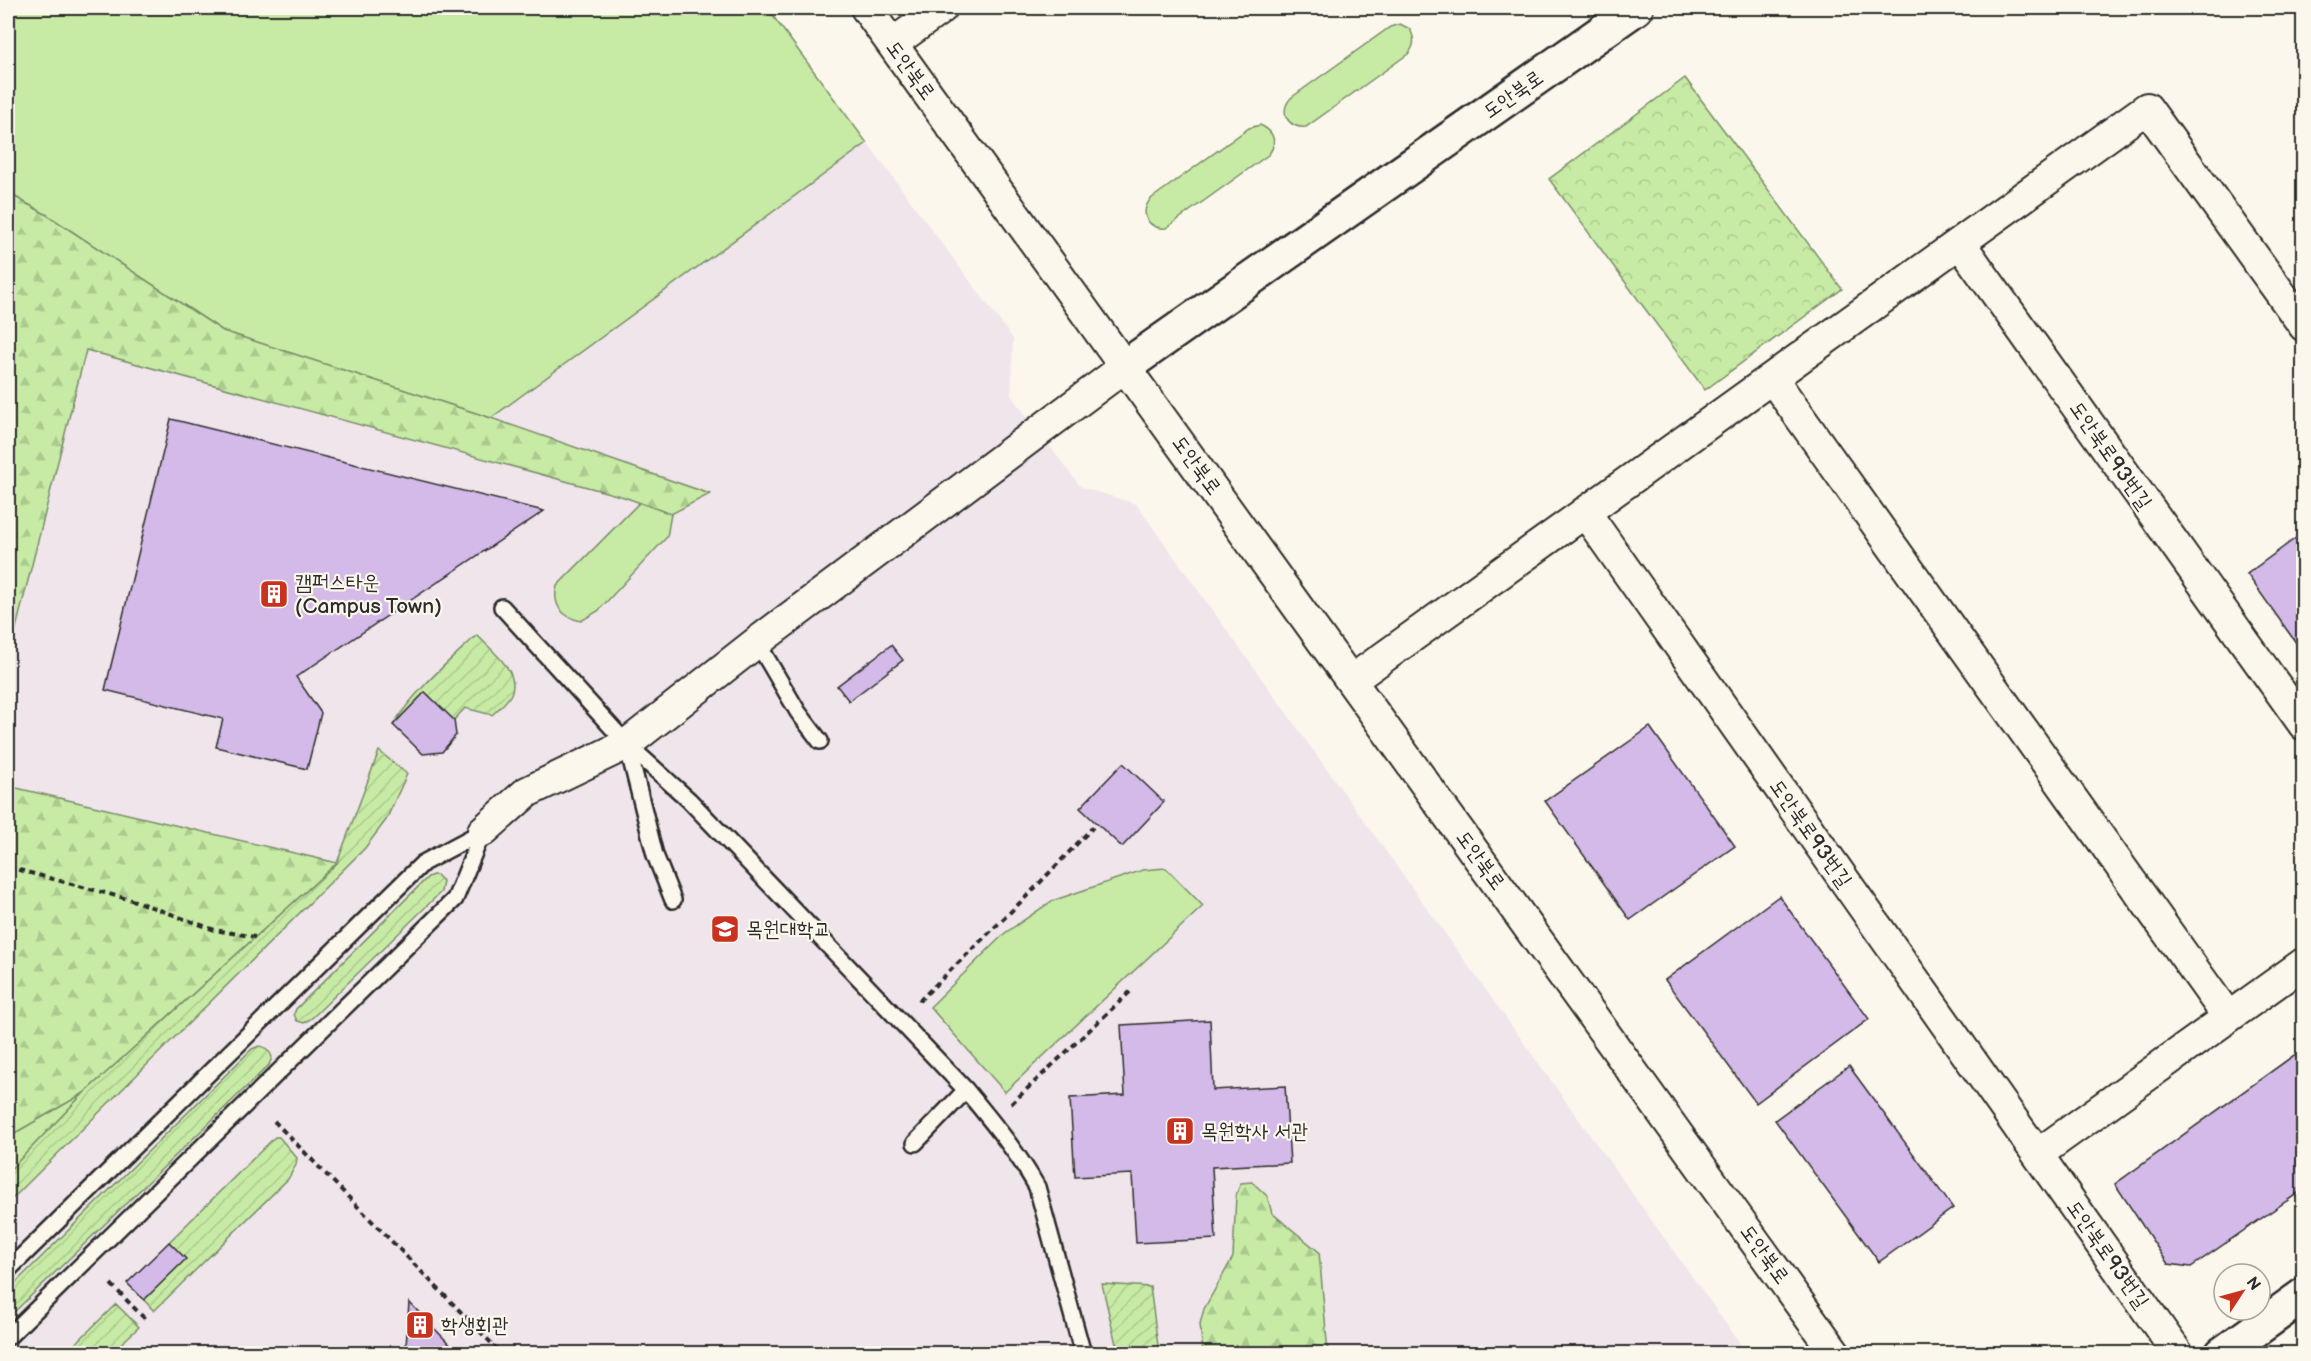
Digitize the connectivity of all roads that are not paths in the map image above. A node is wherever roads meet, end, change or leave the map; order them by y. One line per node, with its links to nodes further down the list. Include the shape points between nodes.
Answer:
1 (866, 8): 4 (street, 도안북로)
2 (942, 8): 4 (street)
3 (1636, 8): 7 (street, 도안북로)
4 (892, 44): 7 (street, 도안북로)
5 (1960, 243): 6 (street, via 2147,108); 8 (street); 13 (street, 도안북로93번길)
6 (2304, 326)
7 (1126, 366): 11 (street); 12 (street, 도안북로)
8 (1772, 378): 9 (street); 19 (street)
9 (1585, 512): 12 (street); 22 (street, 도안북로93번길)
10 (502, 607): 15 (lane)
11 (757, 642): 14 (lane); 15 (street)
12 (1352, 680): 27 (street, 도안북로)
13 (2304, 725)
14 (820, 741)
15 (627, 744): 16 (street, via 527,792); 17 (lane, via 655,855); 20 (lane, via 689,800)
16 (483, 831): 23 (lane, via 423,863); 25 (lane, via 455,899)
17 (673, 900)
18 (2304, 963): 19 (street)
19 (2228, 1017): 22 (street)
20 (966, 1090): 21 (lane); 26 (lane, via 1023,1162 1036,1187)
21 (915, 1143)
22 (2038, 1154): 28 (street, 도안북로93번길)
23 (8, 1270)
24 (2304, 1295): 29 (street)
25 (8, 1337)
26 (1083, 1353)
27 (1836, 1353)
28 (2178, 1353)
29 (2222, 1353)

